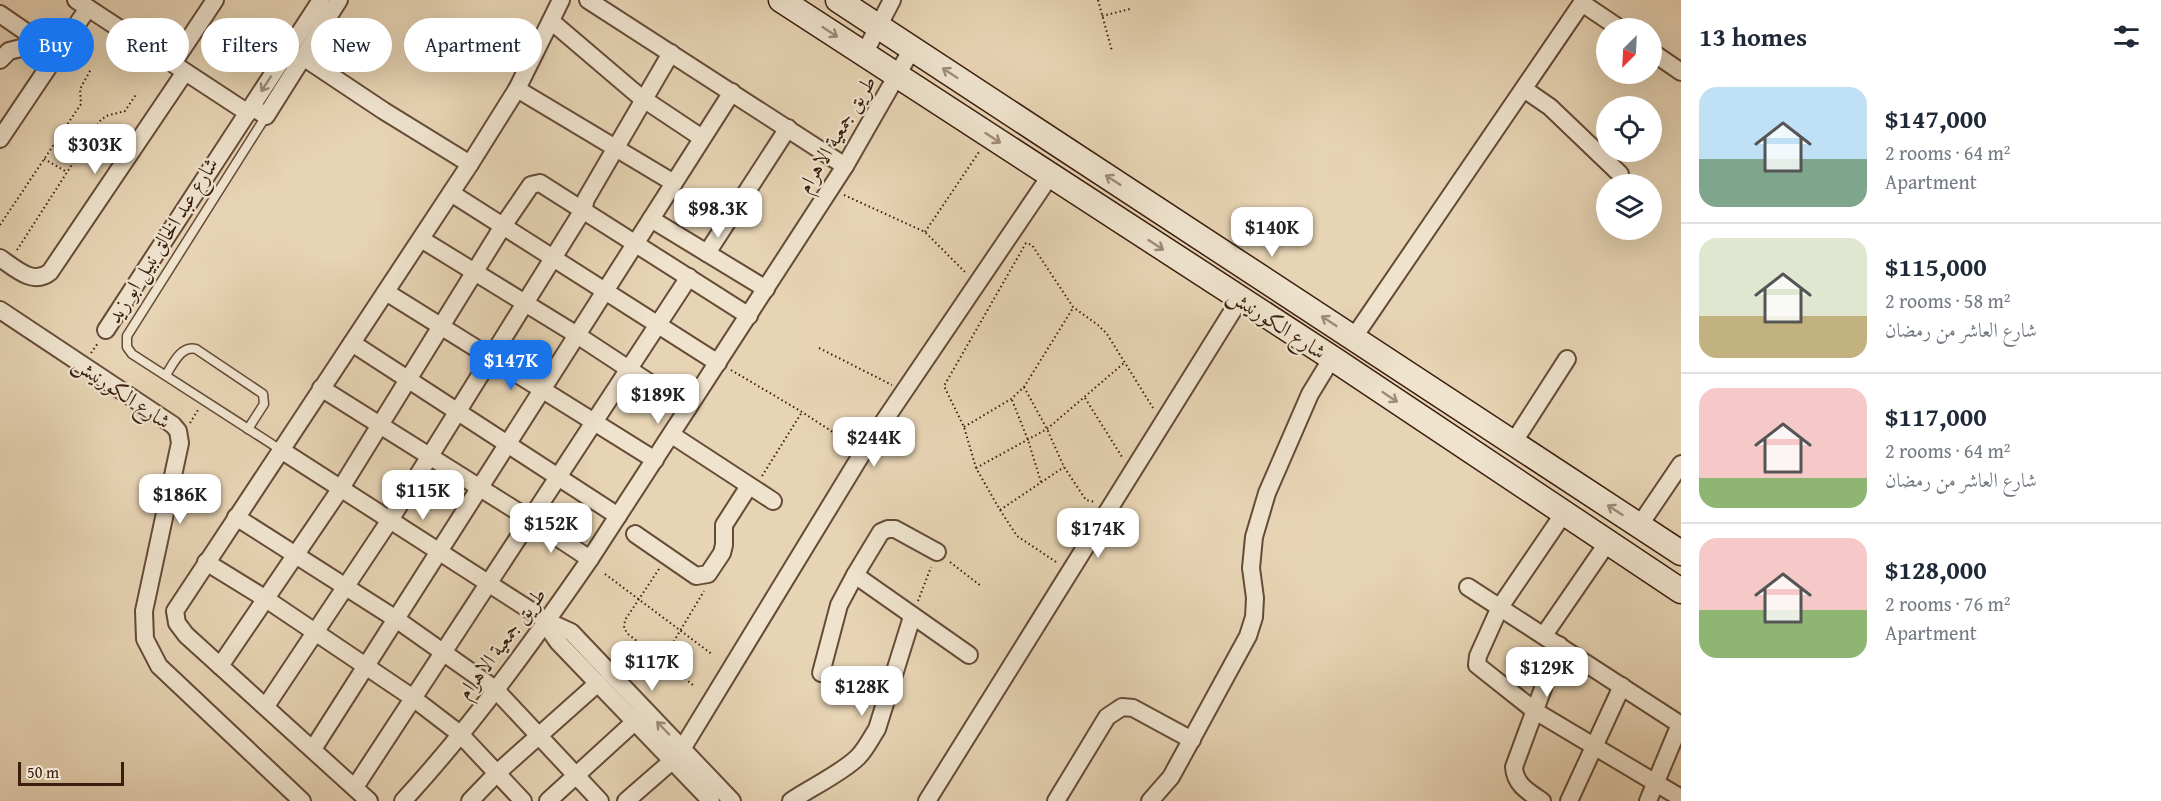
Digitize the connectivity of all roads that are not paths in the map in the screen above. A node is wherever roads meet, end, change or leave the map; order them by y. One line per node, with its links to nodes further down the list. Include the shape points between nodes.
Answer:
1 (215, 0): 18 (street)
2 (561, 0): 14 (street)
3 (588, 0): 20 (street)
4 (781, 0): 21 (main road, شارع الكورنيش, one-way to 21)
5 (838, 0): 15 (main road, شارع الكورنيش)
6 (892, 0): 15 (street)
7 (1583, 2): 12 (street); 31 (street)
8 (328, 3): 22 (street, شارع عبد الخالق نبيل ابو زيد); 34 (street, شارع عبد الخالق نبيل ابو زيد, one-way to 34)
9 (82, 4): 11 (street); 13 (street)
10 (0, 14): 16 (street)
11 (75, 18)
12 (1605, 18)
13 (106, 20)
14 (551, 21): 30 (street); 33 (street)
15 (878, 26): 19 (main road, شارع الكورنيش); 21 (street)
16 (18, 27)
17 (18, 49): 24 (street)
18 (189, 49)
19 (912, 49): 29 (street, طريق جمعية الاهرام); 66 (main road, شارع الكورنيش, one-way to 19)
20 (671, 53): 32 (street); 33 (street)
21 (864, 54): 29 (main road, شارع الكورنيش)
22 (303, 57): 34 (street, شارع عبد الخالق نبيل ابو زيد); 39 (street)
23 (1662, 59): 28 (street)
24 (0, 60)
25 (46, 72): 37 (street)
26 (176, 72): 51 (street, via 50,272 35,278)
27 (186, 72): 34 (street)
28 (1681, 72)
29 (897, 75): 40 (street, طريق جمعية الاهرام); 42 (main road, شارع الكورنيش, one-way to 42)
30 (517, 88): 38 (street); 39 (street)
31 (1524, 89): 41 (street, via 1550,107); 66 (street)
32 (732, 92): 35 (street); 36 (street)
33 (644, 99): 36 (street); 38 (street)
34 (255, 112): 64 (street, شارع عبد الخالق نبيل ابو زيد); 74 (lane, شارع عبد الخالق نبيل ابو زيد, via 127,336 132,354)
35 (788, 128): 40 (street); 50 (street)
36 (702, 138): 43 (street)
37 (0, 139)
38 (616, 148): 43 (street); 45 (street)
39 (470, 164): 44 (street)
40 (845, 166): 55 (street, طريق جمعية الاهرام)
41 (1620, 174)
42 (1050, 176): 58 (main road, شارع الكورنيش, one-way to 58); 141 (street, via 863,453)
43 (674, 183): 46 (street)
44 (451, 193): 47 (street); 48 (street)
45 (583, 210): 47 (street, via 535,183); 49 (street); 52 (street)
46 (651, 219): 49 (street); 50 (street)
47 (503, 226): 52 (street); 53 (street)
48 (421, 239): 53 (street); 57 (street)
49 (635, 244): 54 (street); 56 (street)
50 (707, 253): 55 (street)
51 (0, 258)
52 (553, 258): 56 (street); 59 (street)
53 (475, 271): 59 (street); 63 (street)
54 (688, 277): 61 (street); 62 (street)
55 (766, 289): 61 (street, طريق جمعية الاهرام)
56 (605, 291): 62 (street); 65 (street)
57 (386, 292): 63 (street); 67 (street)
58 (1240, 299): 70 (main road, شارع الكورنيش); 158 (street)
59 (525, 303): 65 (street); 69 (street)
60 (0, 310): 148 (street, شارع الكورنيش, via 178,431 180,443 144,611 145,639 159,666)
61 (749, 316): 72 (street, طريق جمعية الاهرام)
62 (658, 324): 72 (street); 73 (street)
63 (441, 326): 69 (street); 75 (street)
64 (103, 334)
65 (577, 335): 73 (street); 78 (street)
66 (1354, 337): 68 (main road, شارع الكورنيش); 70 (main road)
67 (352, 343): 75 (street); 77 (street)
68 (1383, 357): 76 (main road); 85 (main road, شارع الكورنيش)
69 (491, 358): 78 (street); 80 (street)
70 (1332, 358): 76 (main road, شارع الكورنيش); 138 (street, via 1310,394 1272,482 1254,537 1254,617 1248,636)
71 (1567, 359): 85 (street)
72 (718, 363): 79 (street, طريق جمعية الاهرام)
73 (628, 369): 79 (street); 81 (street)
74 (166, 375): 83 (lane, شارع عبد الخالق نبيل ابو زيد); 83 (lane, via 183,351 189,347 196,349 263,394 264,404)
75 (408, 379): 80 (street); 82 (street)
76 (1367, 381): 96 (main road, شارع الكورنيش, one-way to 96)
77 (321, 388): 82 (street); 87 (street)
78 (543, 390): 81 (street); 86 (street)
79 (688, 408): 84 (street, طريق جمعية الاهرام)
80 (458, 411): 86 (street); 88 (street)
81 (594, 422): 89 (street); 91 (street)
82 (380, 425): 88 (street); 93 (street)
83 (248, 429): 87 (lane, شارع عبد الخالق نبيل ابو زيد)
84 (672, 435): 89 (street, طريق جمعية الاهرام); 92 (street)
85 (1513, 442): 101 (main road, شارع الكورنيش, one-way to 85)
86 (508, 444): 91 (street); 94 (street)
87 (281, 450): 93 (street); 98 (street)
88 (430, 456): 94 (street); 99 (street)
89 (655, 460): 97 (street, طريق جمعية الاهرام)
90 (1681, 464): 101 (street)
91 (559, 477): 97 (street); 100 (street)
92 (752, 487): 95 (street); 102 (street, via 724,525 722,553 704,576 696,576)
93 (341, 488): 99 (street); 106 (street)
94 (481, 488): 100 (street); 104 (street)
95 (773, 501)
96 (1564, 513): 103 (main road, شارع الكورنيش); 116 (street)
97 (618, 516): 108 (street, طريق جمعية الاهرام)
98 (236, 517): 106 (street); 109 (street)
99 (390, 520): 104 (street); 112 (street)
100 (531, 520): 108 (street); 111 (street)
101 (1639, 526): 107 (main road, شارع الكورنيش)
102 (635, 534)
103 (1608, 542): 114 (main road, شارع الكورنيش); 121 (street)
104 (439, 551): 111 (street); 118 (street)
105 (937, 552): 110 (street, via 888,529 881,532)
106 (296, 553): 112 (street); 115 (street)
107 (1681, 553)
108 (590, 559): 119 (street, طريق جمعية الاهرام)
109 (206, 562): 115 (street); 125 (street, via 175,611 180,629)
110 (855, 575): 117 (street); 127 (street, via 839,605)
111 (488, 583): 119 (street); 123 (street)
112 (346, 586): 118 (street); 120 (street)
113 (1468, 587): 116 (street)
114 (1681, 591)
115 (266, 598): 120 (street); 125 (street)
116 (1500, 607): 121 (street); 133 (street, via 1477,665)
117 (912, 617): 124 (street); 157 (street, via 877,729 867,745 858,757)
118 (396, 619): 123 (street); 126 (street)
119 (547, 621): 128 (street, via 558,642); 130 (street, طريق جمعية الاهرام); 134 (street, via 570,632)
120 (316, 632): 126 (street); 132 (street)
121 (1544, 635): 122 (street)
122 (1559, 645): 129 (street); 133 (street)
123 (444, 652): 130 (street); 131 (street)
124 (969, 655)
125 (220, 666): 132 (street)
126 (366, 666): 131 (street); 140 (street)
127 (821, 673)
128 (598, 683): 134 (street); 137 (street)
129 (1622, 686): 135 (street); 139 (street)
130 (495, 689): 136 (street, طريق جمعية الاهرام); 137 (street)
131 (413, 698): 136 (street); 145 (street)
132 (266, 706): 140 (street)
133 (1535, 711): 139 (street); 161 (street, via 1514,775 1518,783)
134 (640, 716): 141 (street); 143 (street)
135 (1681, 725): 144 (street)
136 (460, 734): 142 (street); 150 (street, طريق جمعية الاهرام)
137 (539, 736): 142 (street); 143 (street)
138 (1192, 741): 159 (street, via 1133,708 1122,707 1107,717); 160 (street, via 1171,777)
139 (1595, 747): 144 (street); 162 (street)
140 (313, 749): 145 (street)
141 (677, 755): 147 (street); 155 (street); 156 (street)
142 (497, 774): 151 (street); 152 (street)
143 (576, 776): 153 (street); 154 (street)
144 (1656, 784): 146 (street); 163 (street)
145 (355, 788): 149 (street)
146 (1681, 798)
147 (708, 800)
148 (302, 801)
149 (369, 801)
150 (403, 801)
151 (470, 801)
152 (523, 801)
153 (548, 801)
154 (600, 801)
155 (626, 801)
156 (732, 801)
157 (790, 801)
158 (927, 801)
159 (1056, 801)
160 (1150, 801)
161 (1542, 801)
162 (1569, 801)
163 (1648, 801)

